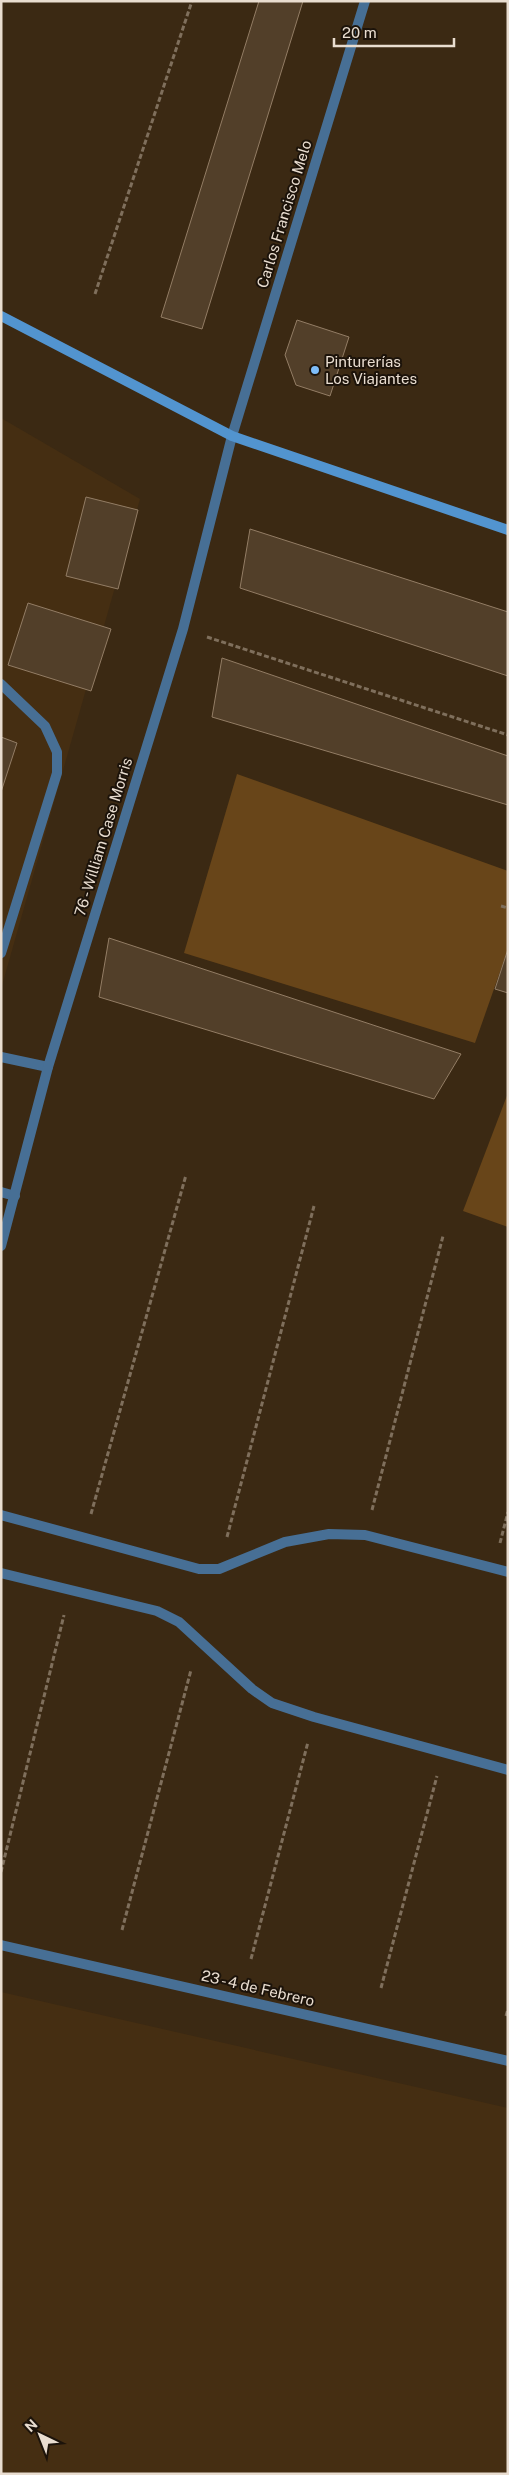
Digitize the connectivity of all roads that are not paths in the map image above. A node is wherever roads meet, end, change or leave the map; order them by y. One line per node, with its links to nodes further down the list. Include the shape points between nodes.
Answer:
1 (365, 1): 3 (street, Carlos Francisco Melo)
2 (2, 319): 3 (main road)
3 (232, 436): 4 (main road); 8 (street, 76 - William Case Morris, via 183,629)
4 (508, 530)
5 (1, 684): 6 (street, via 45,726 57,752 57,773)
6 (1, 953)
7 (1, 1057): 8 (street)
8 (48, 1067): 10 (street, 76 - William Case Morris)
9 (1, 1192): 10 (street)
10 (15, 1196): 11 (street, 76 - William Case Morris)
11 (1, 1246)
12 (1, 1515): 13 (street, via 199,1569 219,1569 285,1542 329,1534 365,1535)
13 (508, 1572)
14 (1, 1573): 15 (street, via 157,1611 179,1622 252,1689 272,1702 314,1717)
15 (508, 1770)
16 (1, 1945): 17 (street, 23 - 4 de Febrero)
17 (508, 2061)

